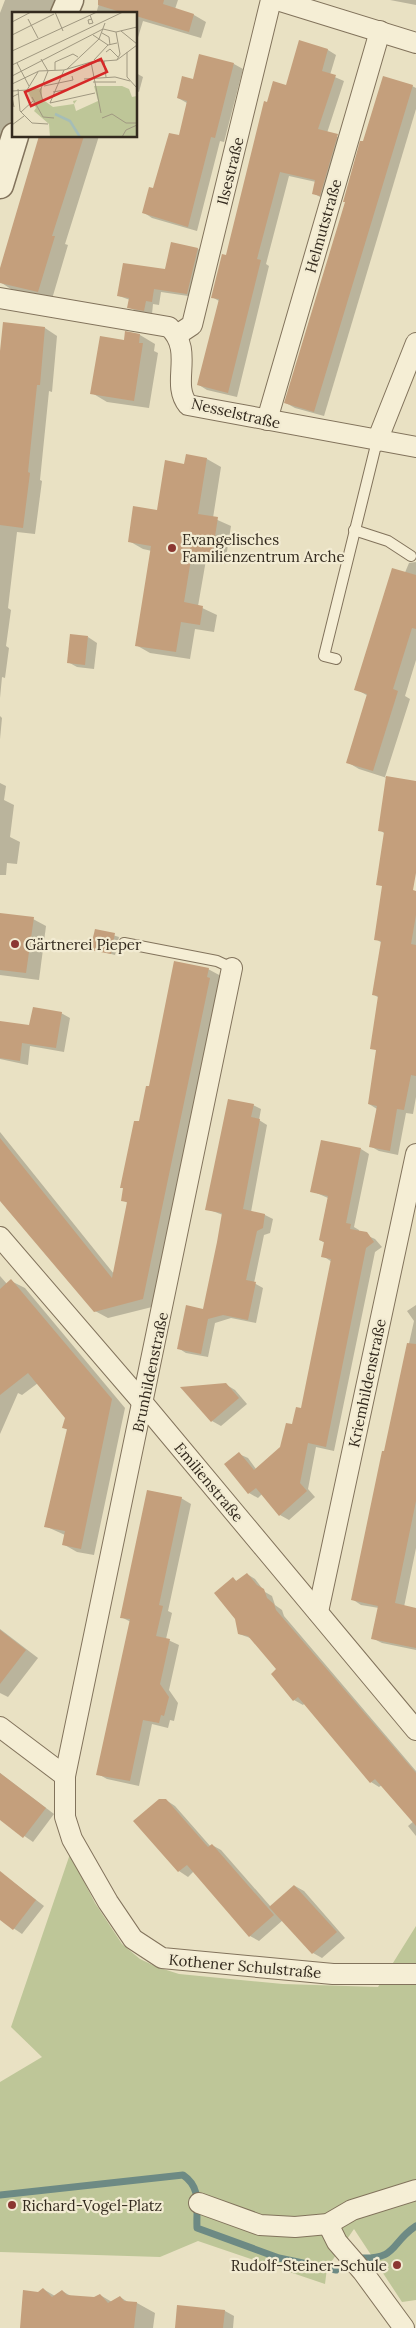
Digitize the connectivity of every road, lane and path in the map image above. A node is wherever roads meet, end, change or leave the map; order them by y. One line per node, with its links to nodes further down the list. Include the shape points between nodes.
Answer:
1 (70, 0): 4 (street)
2 (271, 0): 10 (street, Ilsestraße, via 192,325)
3 (277, 0): 5 (street)
4 (65, 12)
5 (380, 31): 6 (street); 12 (street, Helmutstraße)
6 (416, 43)
7 (14, 138): 8 (street)
8 (0, 185)
9 (0, 298): 10 (street, via 169,327)
10 (177, 335): 12 (street, Nesselstraße, via 182,348 182,397 188,405)
11 (416, 343): 13 (street)
12 (267, 420): 13 (street, Nesselstraße)
13 (377, 441): 14 (street, Nesselstraße); 15 (lane)
14 (416, 447)
15 (354, 530): 16 (lane, via 388,541); 17 (lane, via 324,656)
16 (410, 556)
17 (336, 658)
18 (124, 943): 19 (lane, via 217,961)
19 (232, 968): 22 (street, Brunhildenstraße)
20 (416, 1154): 23 (street, Kriemhildenstraße)
21 (0, 1237): 22 (street, Emilienstraße)
22 (143, 1403): 23 (street, Emilienstraße); 26 (street, Brunhildenstraße)
23 (318, 1612): 25 (street, Emilienstraße)
24 (0, 1727): 26 (street)
25 (416, 1730)
26 (65, 1776): 27 (street, Kothener Schulstraße, via 65,1817 72,1839 133,1939 162,1958 333,1974)
27 (415, 1974)
28 (416, 2190): 30 (street, via 352,2210)
29 (199, 2203): 30 (street, via 260,2225 295,2227)
30 (328, 2224): 31 (street, via 337,2242)
31 (404, 2328)

